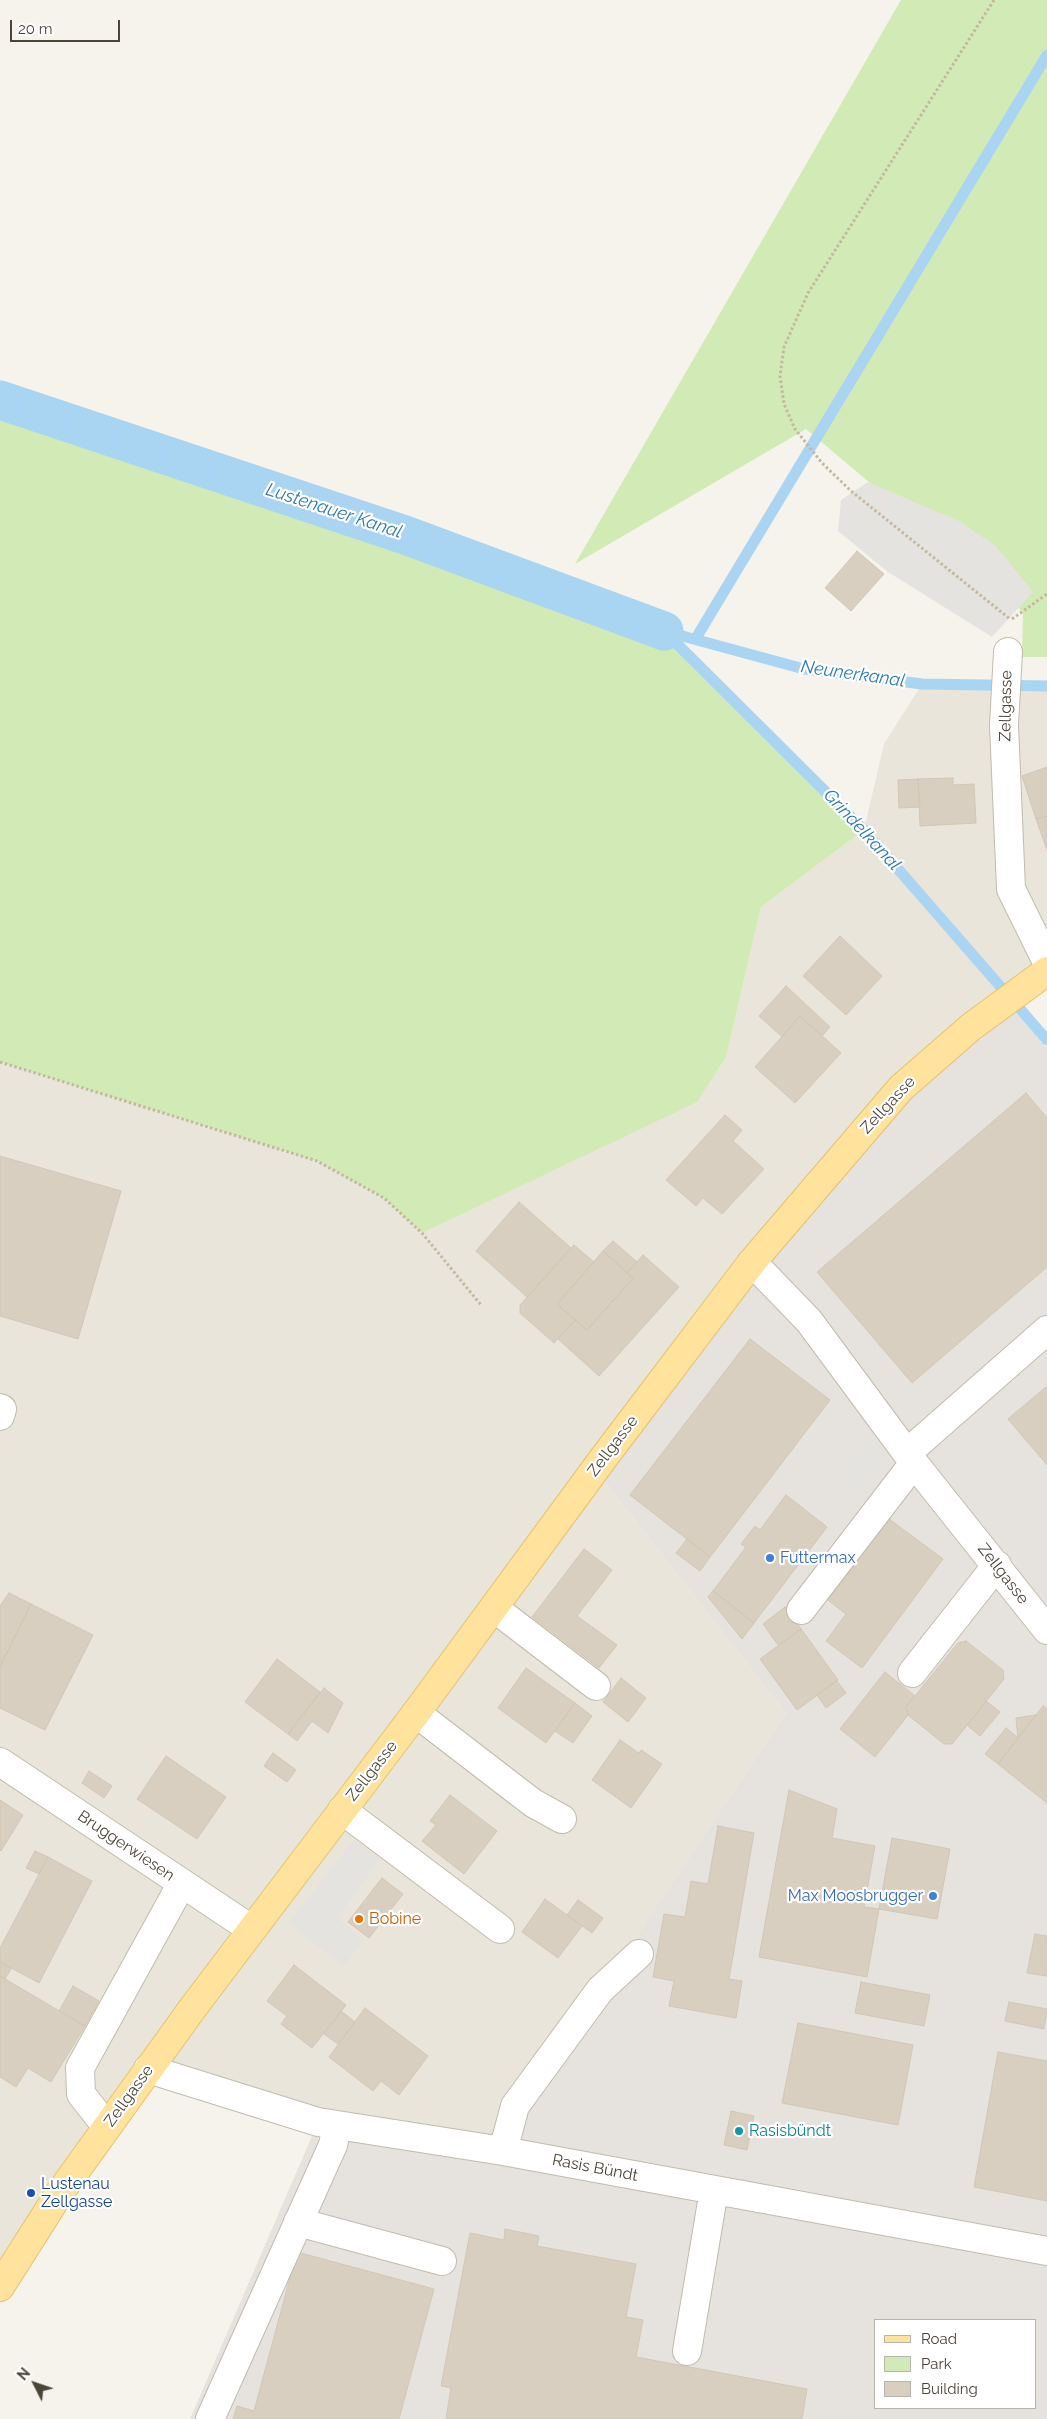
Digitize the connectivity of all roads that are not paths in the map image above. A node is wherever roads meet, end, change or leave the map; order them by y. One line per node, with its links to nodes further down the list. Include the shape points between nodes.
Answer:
1 (1008, 652): 2 (street, Zellgasse, via 1004,725 1011,889)
2 (1047, 962)
3 (1047, 971): 4 (main road, Zellgasse, via 971,1027 901,1088)
4 (752, 1262): 8 (street, Zellgasse, via 809,1321); 10 (main road, Zellgasse, via 604,1456)
5 (1047, 1330): 8 (street)
6 (0, 1408): 7 (street)
7 (0, 1416)
8 (910, 1458): 9 (street, Zellgasse); 11 (street)
9 (997, 1565): 12 (street, Zellgasse); 13 (street)
10 (494, 1608): 14 (street); 15 (main road, Zellgasse)
11 (801, 1610)
12 (1047, 1630)
13 (912, 1673)
14 (596, 1686)
15 (416, 1713): 17 (main road, Zellgasse); 18 (street, via 534,1804)
16 (0, 1762): 19 (street, Bruggerwiesen)
17 (342, 1810): 20 (main road, Zellgasse); 21 (street)
18 (562, 1819)
19 (182, 1883): 20 (street, Bruggerwiesen); 25 (street, via 80,2068 81,2094)
20 (251, 1929): 23 (main road, Zellgasse)
21 (500, 1930)
22 (639, 1954): 26 (street, via 600,1990 516,2106)
23 (148, 2069): 24 (street, Rasis Bündt); 25 (main road, Zellgasse)
24 (337, 2126): 26 (street, Rasis Bündt); 28 (street, via 333,2144)
25 (107, 2127): 31 (main road, Zellgasse, via 59,2194)
26 (503, 2151): 27 (street, Rasis Bündt)
27 (714, 2190): 29 (street, Rasis Bündt); 32 (street)
28 (298, 2222): 30 (street); 33 (street)
29 (1047, 2251)
30 (442, 2261)
31 (0, 2287)
32 (687, 2351)
33 (210, 2419)

